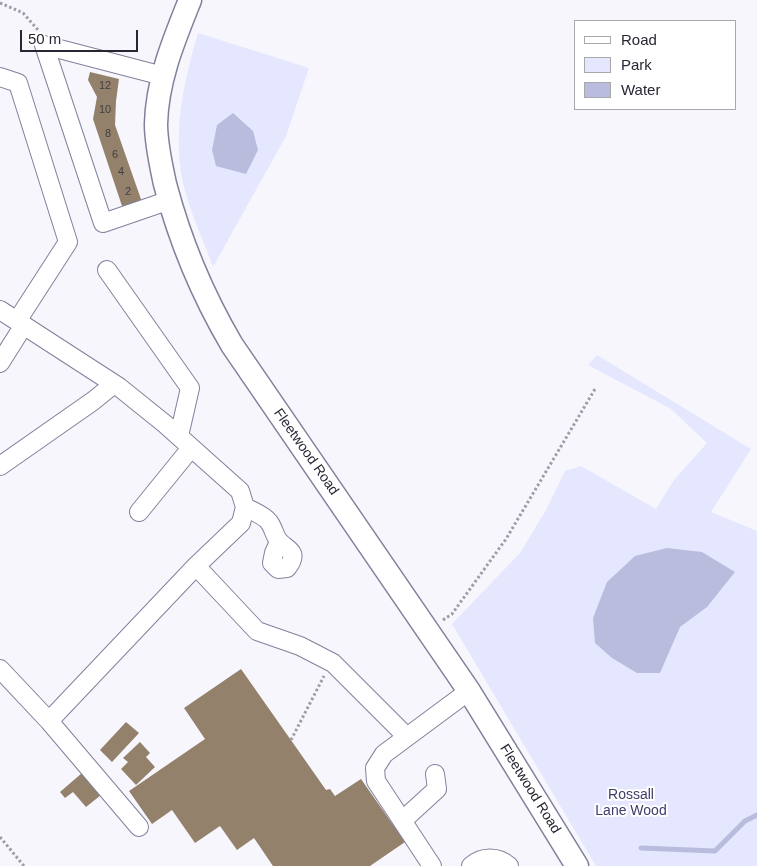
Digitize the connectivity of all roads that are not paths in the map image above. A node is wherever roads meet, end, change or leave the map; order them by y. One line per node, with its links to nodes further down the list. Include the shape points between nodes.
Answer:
1 (190, 0): 3 (main road, Fleetwood Road)
2 (0, 76): 7 (street, via 18,83 68,242)
3 (163, 76): 4 (main road, Fleetwood Road, via 156,125 161,166); 4 (street, via 44,45 103,223)
4 (170, 200): 17 (main road, Fleetwood Road, via 202,289 232,345)
5 (107, 270): 10 (street, via 190,388)
6 (0, 310): 7 (street)
7 (21, 323): 8 (street); 9 (street)
8 (0, 363)
9 (114, 384): 10 (street); 11 (street)
10 (185, 442): 12 (street, via 240,491); 13 (street)
11 (0, 466)
12 (245, 507): 14 (street, via 268,520); 15 (street, via 241,523)
13 (139, 512)
14 (279, 542)
15 (196, 566): 18 (street); 19 (street, via 257,631 300,646 334,663)
16 (0, 669): 18 (street)
17 (469, 691): 19 (street); 26 (main road, Fleetwood Road)
18 (49, 722): 22 (street)
19 (406, 736): 21 (street, via 384,754 375,768 376,781)
20 (435, 774): 21 (street, via 437,789)
21 (402, 821): 23 (street)
22 (139, 828)
23 (432, 866)
24 (472, 866): 25 (street, via 488,858 500,859)
25 (509, 866)
26 (577, 866)

